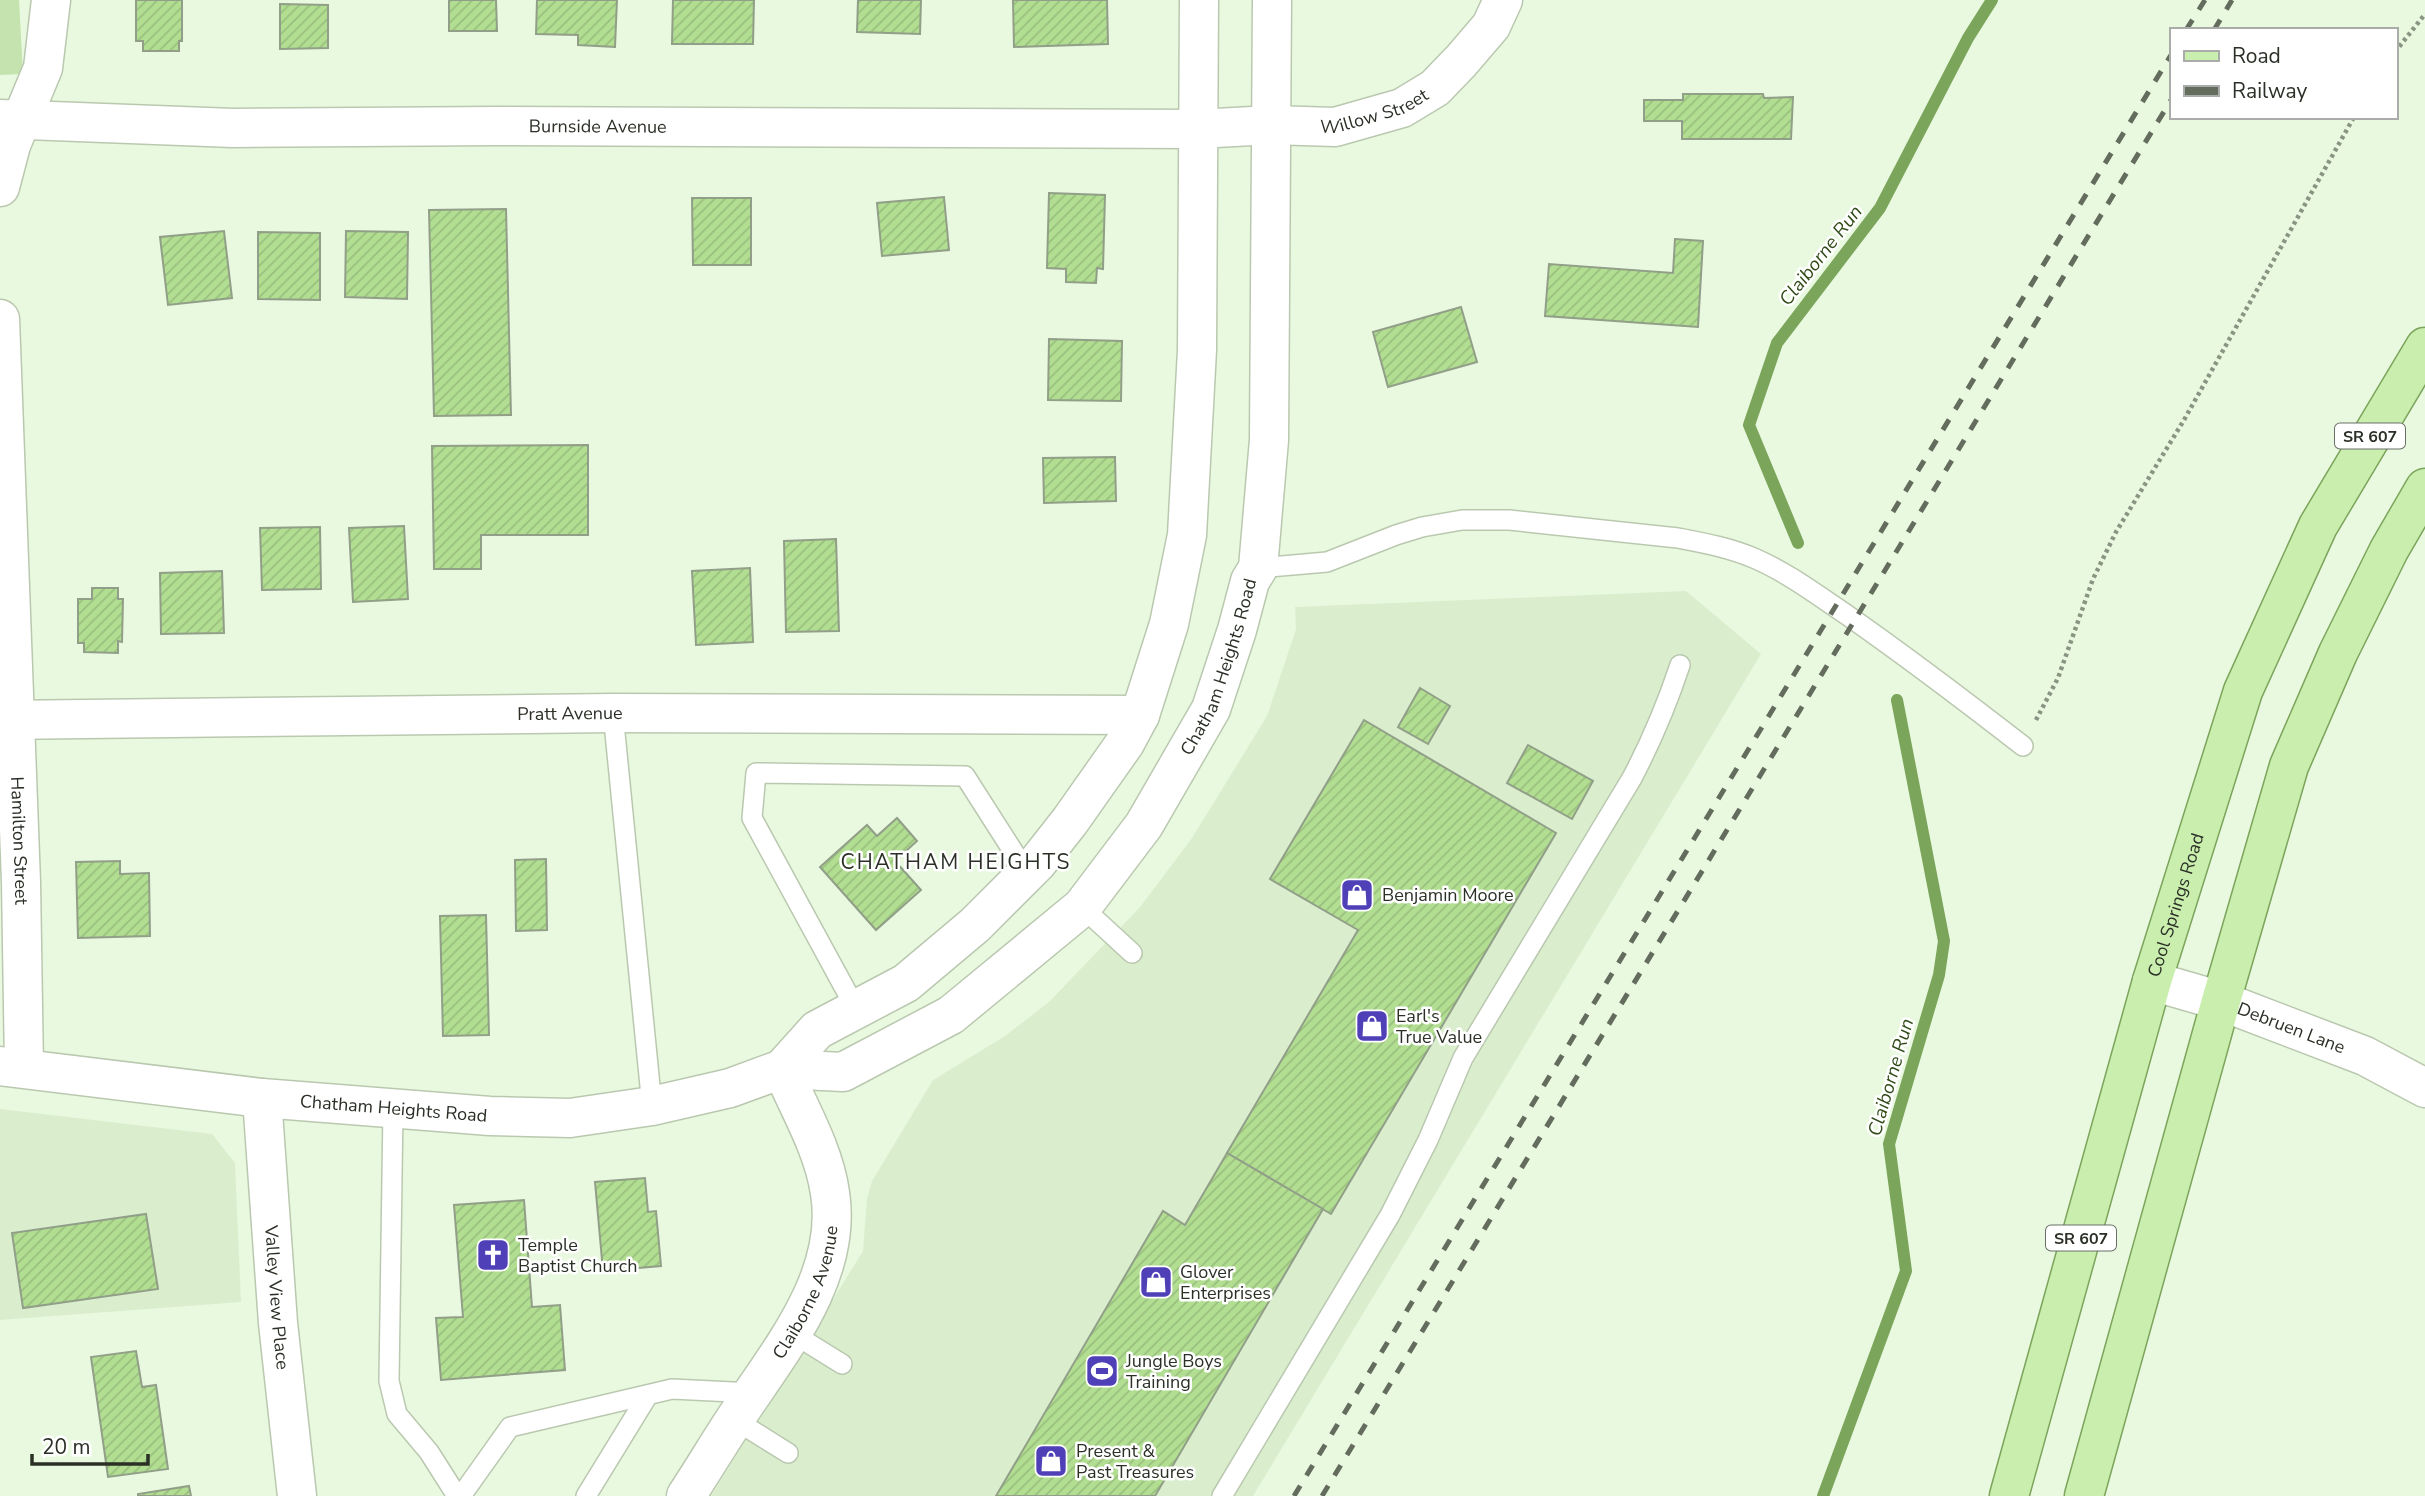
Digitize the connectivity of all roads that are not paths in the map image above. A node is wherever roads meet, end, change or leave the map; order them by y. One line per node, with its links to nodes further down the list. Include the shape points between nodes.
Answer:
1 (51, 0): 5 (street, via 43,68)
2 (1199, 0): 7 (street, Chatham Heights Road)
3 (1272, 0): 6 (street, Chatham Heights Road)
4 (1503, 0): 6 (street, Willow Street, via 1490,26 1461,61 1435,88 1402,107 1335,127)
5 (12, 119): 7 (street, Burnside Avenue, via 233,128); 8 (street, via 11,145)
6 (1271, 125): 7 (street, Willow Street); 12 (street, Chatham Heights Road, via 1269,440)
7 (1197, 129): 15 (street, Chatham Heights Road, via 1197,350 1187,534 1169,624)
8 (0, 187)
9 (0, 319): 16 (street, Hamilton Street)
10 (2425, 347): 21 (main road, Cool Springs Road / SR 607, via 2318,526 2244,691)
11 (2425, 488): 22 (main road, via 2338,653 2289,766)
12 (1258, 568): 17 (lane, via 1327,562 1396,535 1462,520 1509,520 1678,537 1736,551 1797,581); 19 (street, Chatham Heights Road, via 1211,709 1144,825)
13 (1679, 665): 39 (lane, via 1632,778 1463,1058 1390,1214)
14 (613, 713): 15 (street, Pratt Avenue); 16 (street, Pratt Avenue); 28 (lane)
15 (1140, 715): 18 (street, Chatham Heights Road, via 1077,811)
16 (7, 720): 24 (street, Hamilton Street)
17 (2023, 746)
18 (1027, 873): 23 (street, Chatham Heights Road, via 975,925 905,983); 23 (lane, via 965,776 756,773 752,818)
19 (1082, 907): 20 (lane); 25 (street, Chatham Heights Road, via 951,1015 843,1072)
20 (1132, 953)
21 (2152, 981): 22 (street, Debruen Lane); 40 (main road, Cool Springs Road / SR 607)
22 (2221, 1001): 26 (street, Debruen Lane, via 2365,1056); 41 (main road)
23 (856, 1009): 25 (street, Chatham Heights Road, via 817,1030)
24 (12, 1067): 27 (street, Chatham Heights Road)
25 (782, 1069): 28 (street, Chatham Heights Road, via 730,1088); 30 (street, Claiborne Avenue, via 825,1171 833,1213 818,1281)
26 (2425, 1088)
27 (262, 1098): 29 (street, Chatham Heights Road); 35 (street, Valley View Place, via 278,1323)
28 (652, 1106): 29 (street, Chatham Heights Road, via 569,1118)
29 (393, 1109): 36 (lane, via 389,1381 397,1413)
30 (792, 1332): 31 (lane); 33 (street, Claiborne Avenue)
31 (842, 1364)
32 (648, 1395): 33 (lane, via 672,1389); 36 (lane, via 510,1426); 37 (lane)
33 (744, 1406): 34 (lane); 38 (street, Claiborne Avenue)
34 (788, 1453)
35 (297, 1496)
36 (459, 1496)
37 (586, 1496)
38 (686, 1496)
39 (1222, 1496)
40 (2009, 1496)
41 (2084, 1496)

